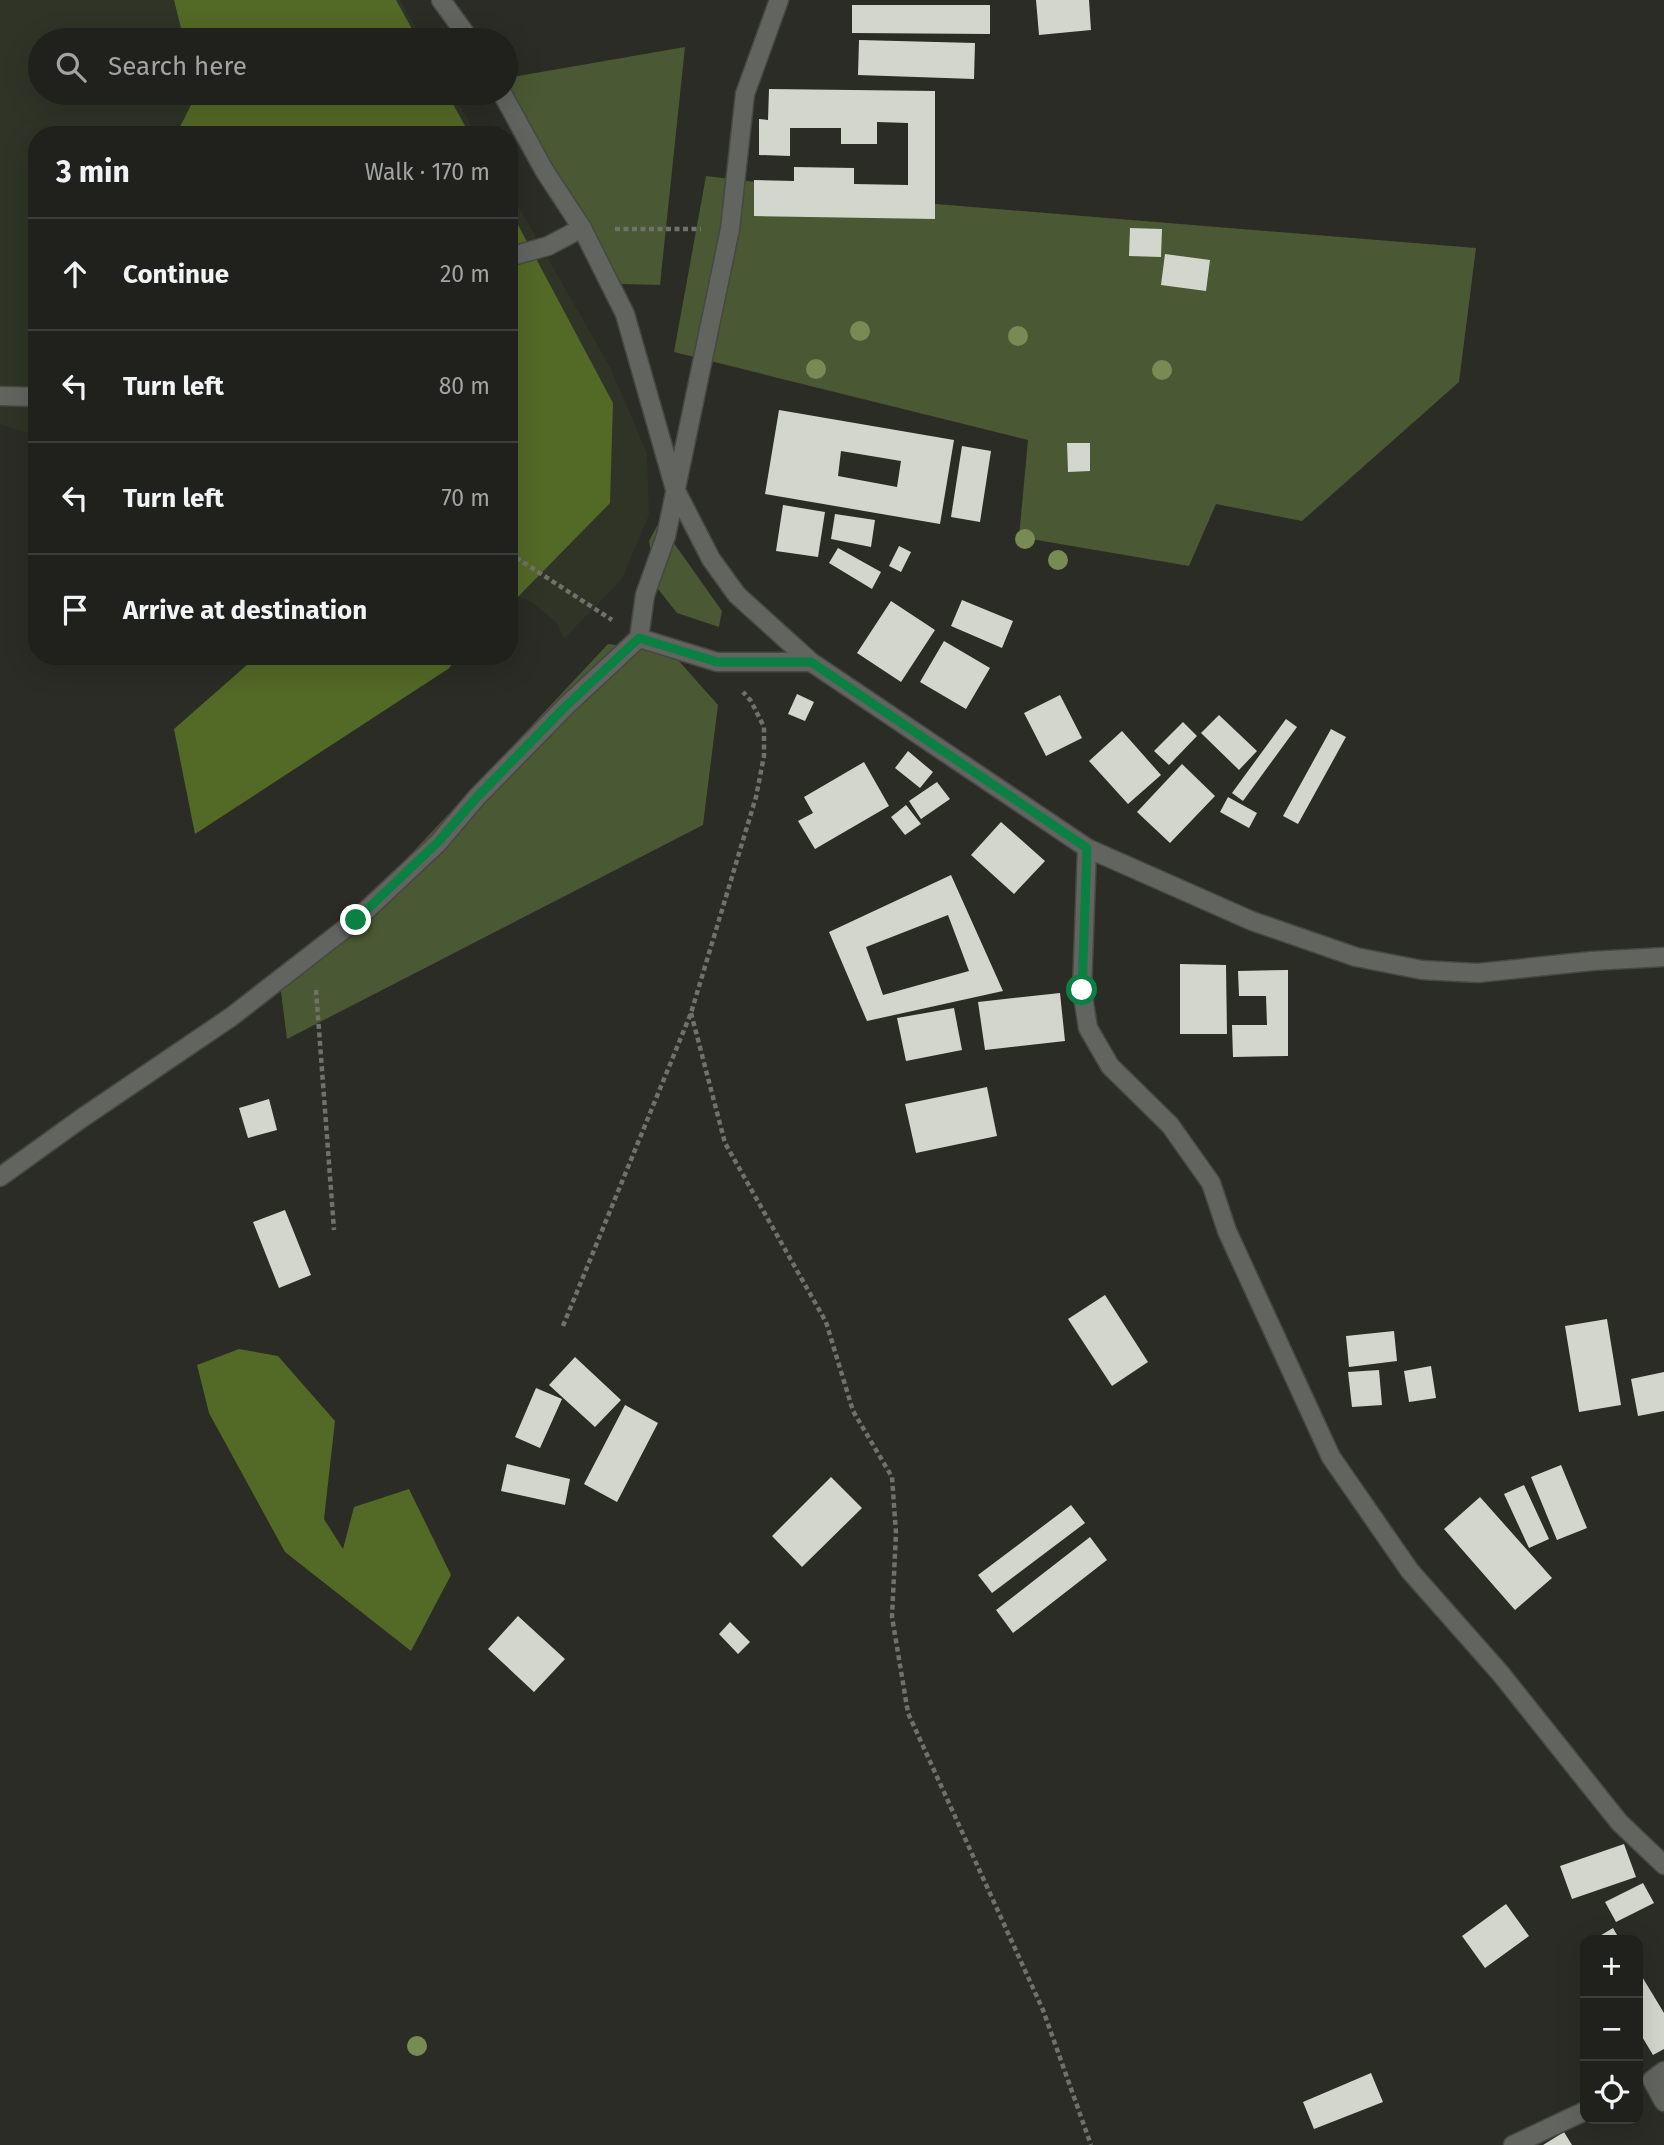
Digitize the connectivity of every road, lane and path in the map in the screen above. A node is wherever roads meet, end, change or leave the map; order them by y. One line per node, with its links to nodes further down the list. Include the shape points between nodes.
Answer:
1 (440, 0): 3 (street)
2 (779, 0): 6 (street, via 745,94)
3 (461, 28)
4 (509, 105): 5 (street)
5 (582, 228): 6 (path); 7 (street, via 548,246); 10 (street, via 625,314)
6 (730, 229): 10 (street)
7 (518, 254)
8 (0, 396): 9 (street)
9 (28, 397)
10 (675, 489): 12 (street, via 666,536 645,595); 14 (street, via 711,559 737,595)
11 (518, 559): 12 (path)
12 (639, 638): 13 (street); 16 (street, via 566,706 438,842)
13 (717, 662): 14 (street); 18 (path, via 751,701 764,727 764,756 756,797)
14 (811, 662): 15 (street)
15 (1087, 848): 17 (street, via 1252,921 1356,957 1422,970 1479,973); 22 (street, via 1082,990 1088,1028 1110,1066 1170,1125 1211,1184 1227,1231 1331,1457 1410,1571 1501,1674 1619,1822)
16 (313, 954): 19 (street, via 231,1017); 20 (path)
17 (1664, 957)
18 (691, 1013): 21 (path); 26 (path, via 725,1143 826,1322 853,1411 892,1476 896,1533 891,1617 908,1713 1043,2010)
19 (0, 1177)
20 (334, 1230)
21 (563, 1326)
22 (1664, 1865)
23 (1651, 2080): 24 (street)
24 (1664, 2102)
25 (1580, 2113): 27 (street)
26 (1091, 2145)
27 (1513, 2145)

